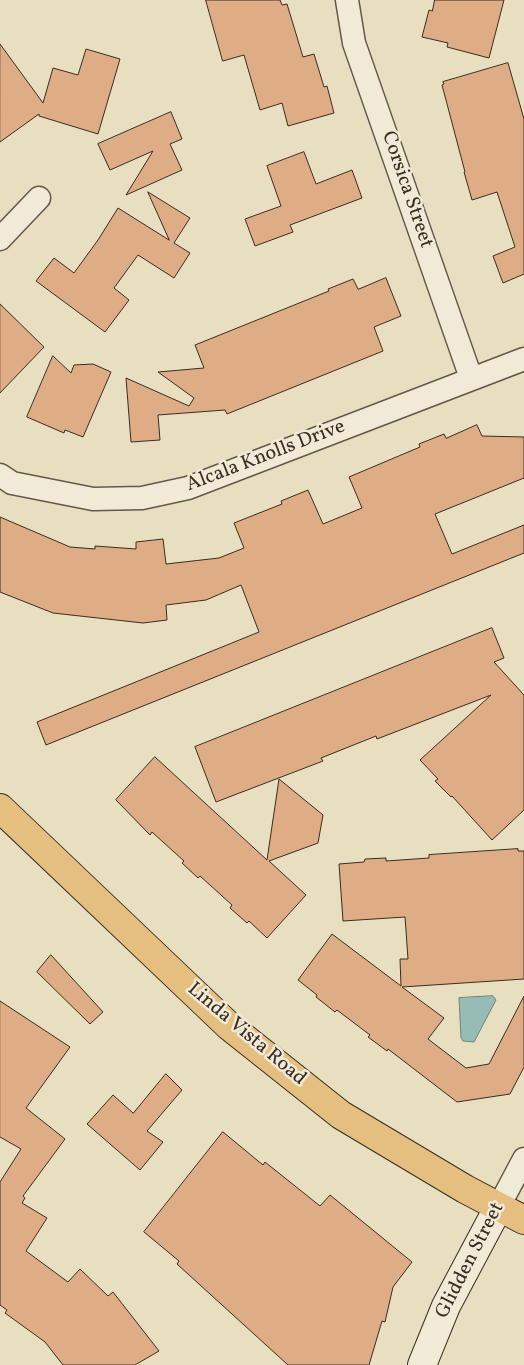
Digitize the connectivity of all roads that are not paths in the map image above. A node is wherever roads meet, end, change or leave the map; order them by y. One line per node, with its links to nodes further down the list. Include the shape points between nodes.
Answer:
1 (347, 0): 5 (street, Corsica Street, via 354,43)
2 (39, 198): 3 (street)
3 (0, 239)
4 (524, 359): 5 (street, Alcala Knolls Drive)
5 (472, 378): 6 (street, Alcala Knolls Drive, via 188,488 142,498 92,499 12,483)
6 (0, 475)
7 (0, 808): 9 (main road, Linda Vista Road, via 229,1026 341,1115)
8 (524, 1159): 9 (street, Glidden Street)
9 (498, 1208): 10 (main road, Linda Vista Road); 11 (street, Glidden Street, via 446,1306)
10 (524, 1220)
11 (422, 1365)

